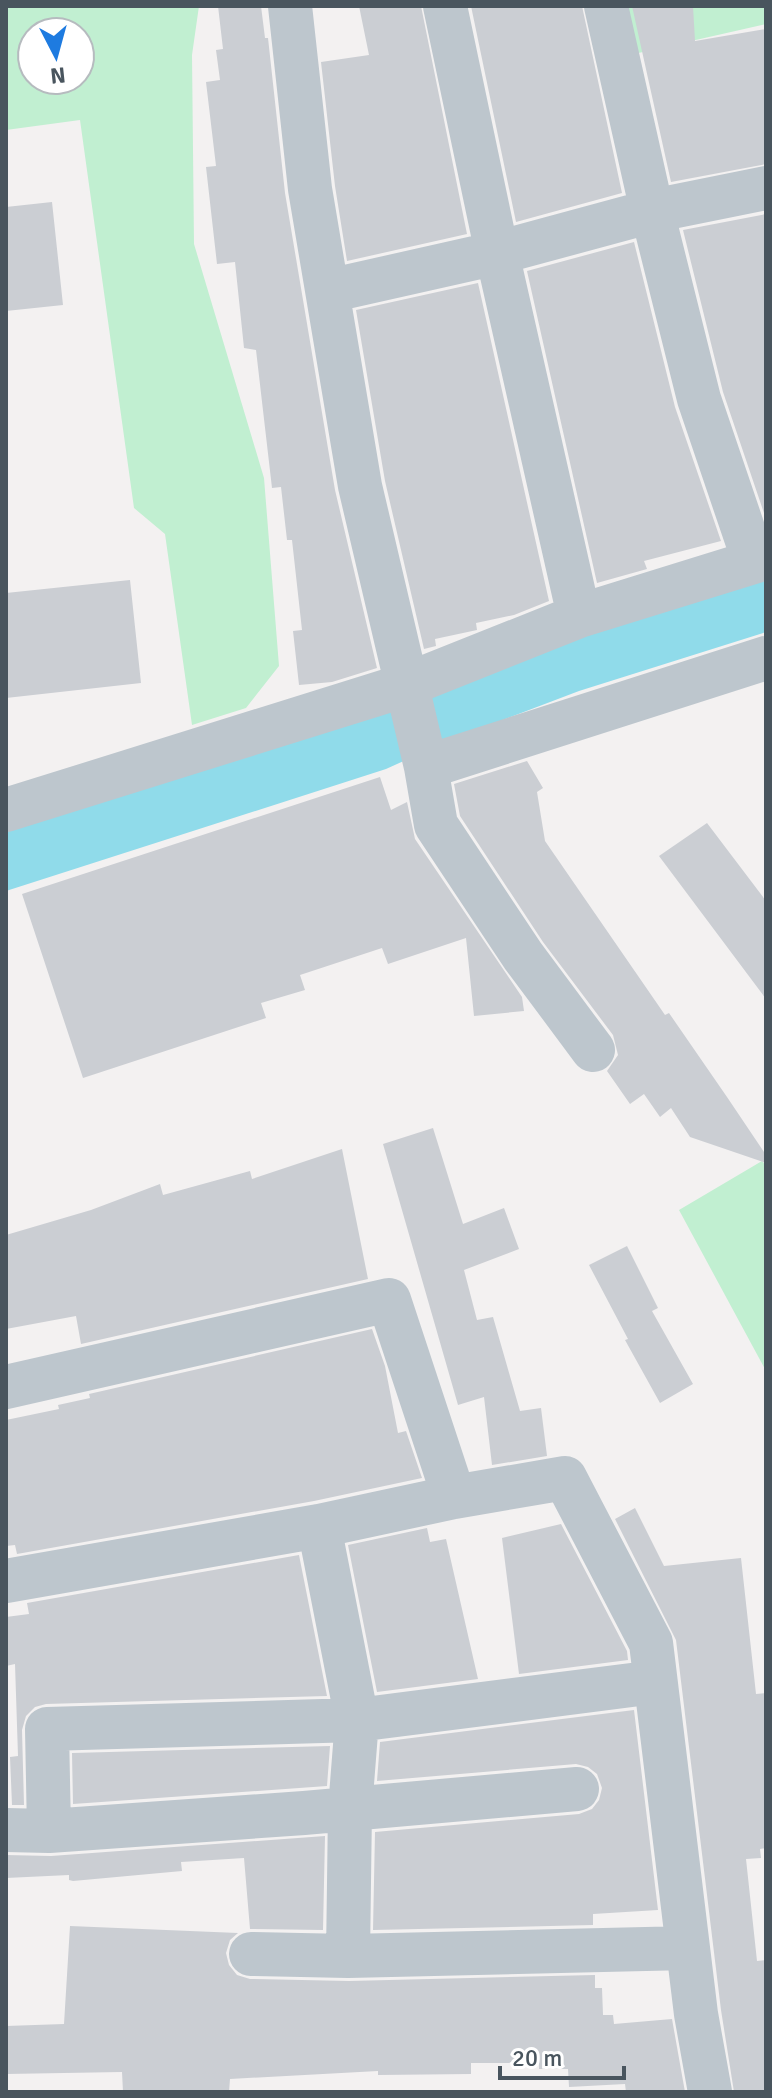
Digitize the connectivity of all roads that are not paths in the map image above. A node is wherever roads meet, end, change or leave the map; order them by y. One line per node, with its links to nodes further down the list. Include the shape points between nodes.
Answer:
1 (290, 6): 7 (street, via 310,189)
2 (445, 6): 6 (street)
3 (606, 6): 5 (street)
4 (766, 188): 5 (street)
5 (652, 211): 6 (street); 8 (street, via 699,399)
6 (497, 253): 7 (street); 9 (street)
7 (328, 291): 11 (street, via 360,486)
8 (760, 559): 9 (street)
9 (579, 616): 11 (street)
10 (766, 658): 12 (street)
11 (406, 685): 12 (street); 13 (street)
12 (426, 767): 14 (street, via 436,825)
13 (6, 810)
14 (593, 1050)
15 (6, 1387): 16 (street, via 389,1300)
16 (454, 1497): 17 (street); 19 (street, via 565,1478 651,1643)
17 (319, 1526): 18 (street); 20 (street)
18 (6, 1581)
19 (655, 1682): 20 (street); 25 (street)
20 (357, 1720): 22 (street); 24 (street, via 47,1729)
21 (577, 1789): 22 (street)
22 (350, 1809): 24 (street); 27 (street)
23 (6, 1830): 24 (street)
24 (49, 1831)
25 (688, 1948): 27 (street); 28 (street)
26 (251, 1954): 27 (street)
27 (348, 1956)
28 (710, 2092)

